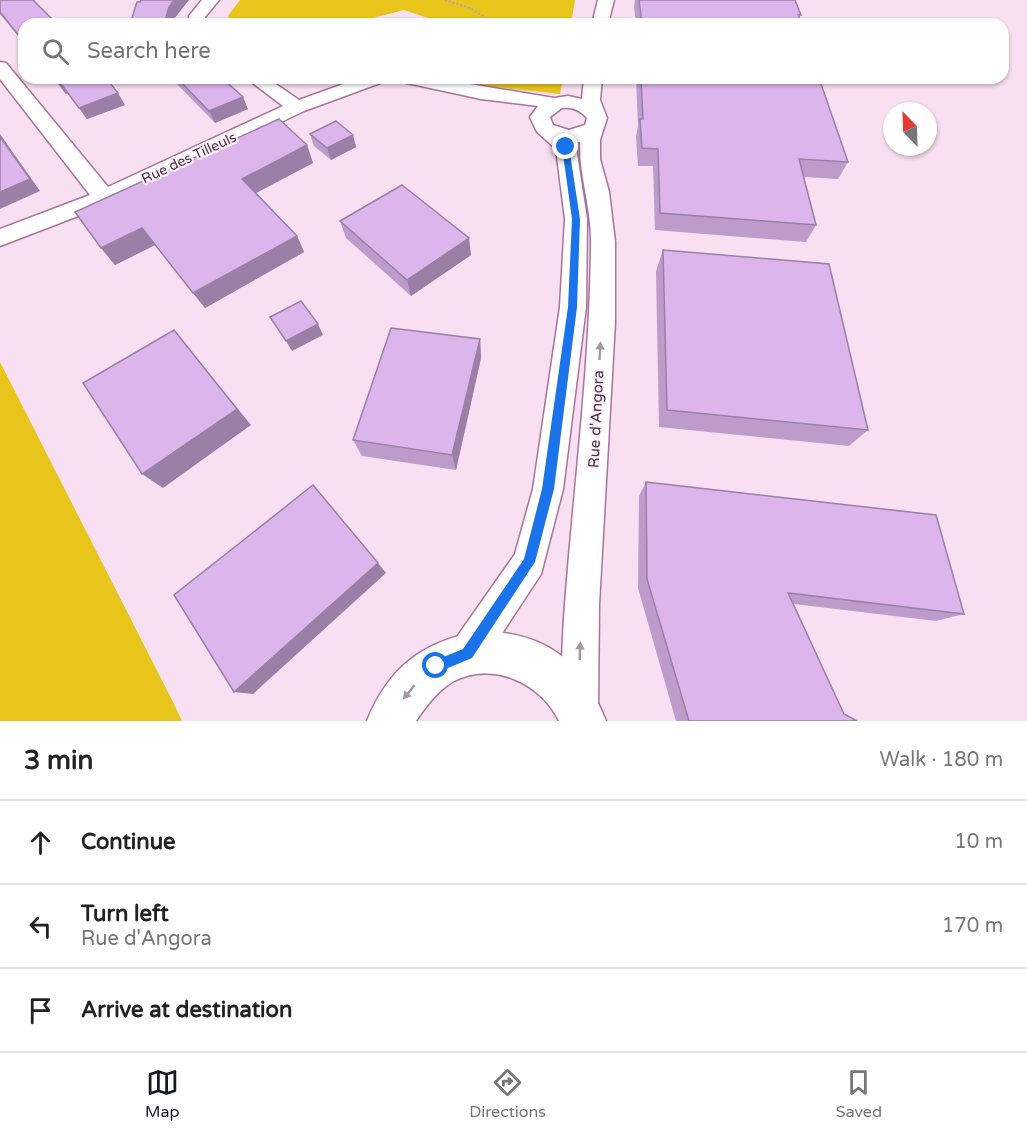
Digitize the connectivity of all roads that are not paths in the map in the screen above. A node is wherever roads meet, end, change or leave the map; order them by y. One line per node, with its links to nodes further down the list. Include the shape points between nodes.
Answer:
1 (211, 0): 3 (street)
2 (606, 0): 4 (street)
3 (197, 18)
4 (602, 18)
5 (0, 68): 11 (street)
6 (264, 84): 14 (street)
7 (360, 84): 14 (street, Rue des Tilleuls)
8 (437, 84): 12 (street)
9 (592, 84): 15 (street, Rue d'Angora)
10 (561, 90): 12 (street, via 532,99); 15 (street, via 581,104); 16 (street, via 542,112 541,123)
11 (20, 93): 13 (street); 17 (street)
12 (481, 93): 16 (street, via 518,110)
13 (0, 101)
14 (297, 107): 17 (street, Rue des Tilleuls)
15 (593, 121): 16 (street, via 578,136); 20 (street, Rue d'Angora, one-way to 15, via 582,605 602,322 603,242 590,159)
16 (548, 130): 19 (street, via 566,147 576,219 573,307 548,489 529,562)
17 (104, 198): 18 (street, Rue des Tilleuls)
18 (0, 238)
19 (468, 654): 20 (street, via 498,651 529,660 557,680); 21 (street, one-way to 21, via 436,666 409,690)
20 (581, 715)
21 (390, 721)

